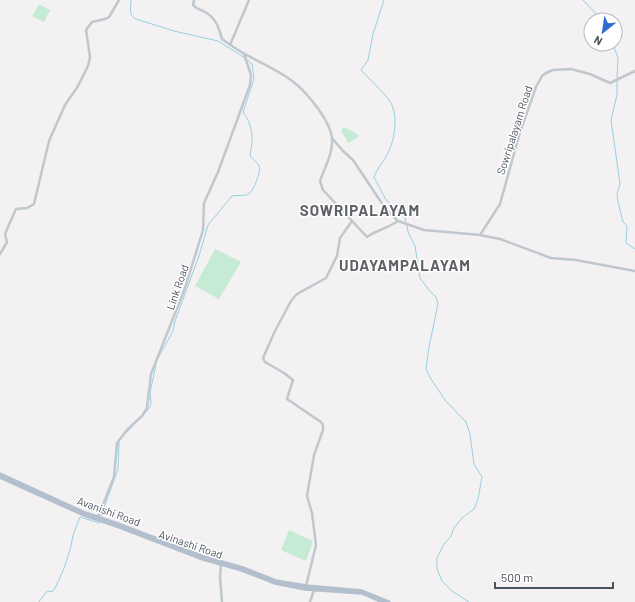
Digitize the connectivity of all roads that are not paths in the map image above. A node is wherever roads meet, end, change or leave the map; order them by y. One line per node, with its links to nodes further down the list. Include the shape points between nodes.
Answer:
1 (119, 0): 11 (street, via 109,17 92,22 86,30 90,57 87,68 65,105 49,141 34,204 16,209)
2 (194, 0): 4 (street, via 195,8 209,14 218,26 222,40)
3 (249, 0): 4 (street)
4 (230, 45): 5 (street)
5 (244, 54): 7 (street, via 262,62 299,86 321,113); 14 (street, Link Road, via 250,85 204,203 203,230 185,288 151,374 147,408 117,443 114,477)
6 (635, 71): 10 (street, Sowripalayam Road, via 610,82 570,69 554,70 542,76 520,132 500,204)
7 (332, 138): 8 (street, via 332,148 320,181 323,190); 9 (street, via 353,160 385,208)
8 (352, 221): 9 (street, via 367,237); 16 (street, via 340,238 337,256 326,278 297,294 291,301 264,358 265,362 293,380 287,400 323,425 314,455 307,496 316,545)
9 (398, 221): 10 (street, via 435,231)
10 (480, 236): 12 (street, via 500,239 551,258)
11 (0, 254)
12 (635, 271)
13 (0, 475): 14 (main road, Avanishi Road)
14 (100, 518): 15 (main road, Avinashi Road); 16 (main road, Avanishi Road, via 276,581)
15 (220, 564): 17 (main road, Avinashi Road, via 275,583); 19 (street)
16 (306, 586): 18 (main road, Avinashi Road, via 352,589)
17 (314, 590): 18 (main road, Avinashi Road, via 357,592); 20 (street)
18 (379, 598): 21 (main road, Avinashi Road); 22 (main road, Avinashi Road)
19 (222, 602)
20 (310, 602)
21 (383, 602)
22 (389, 602)

